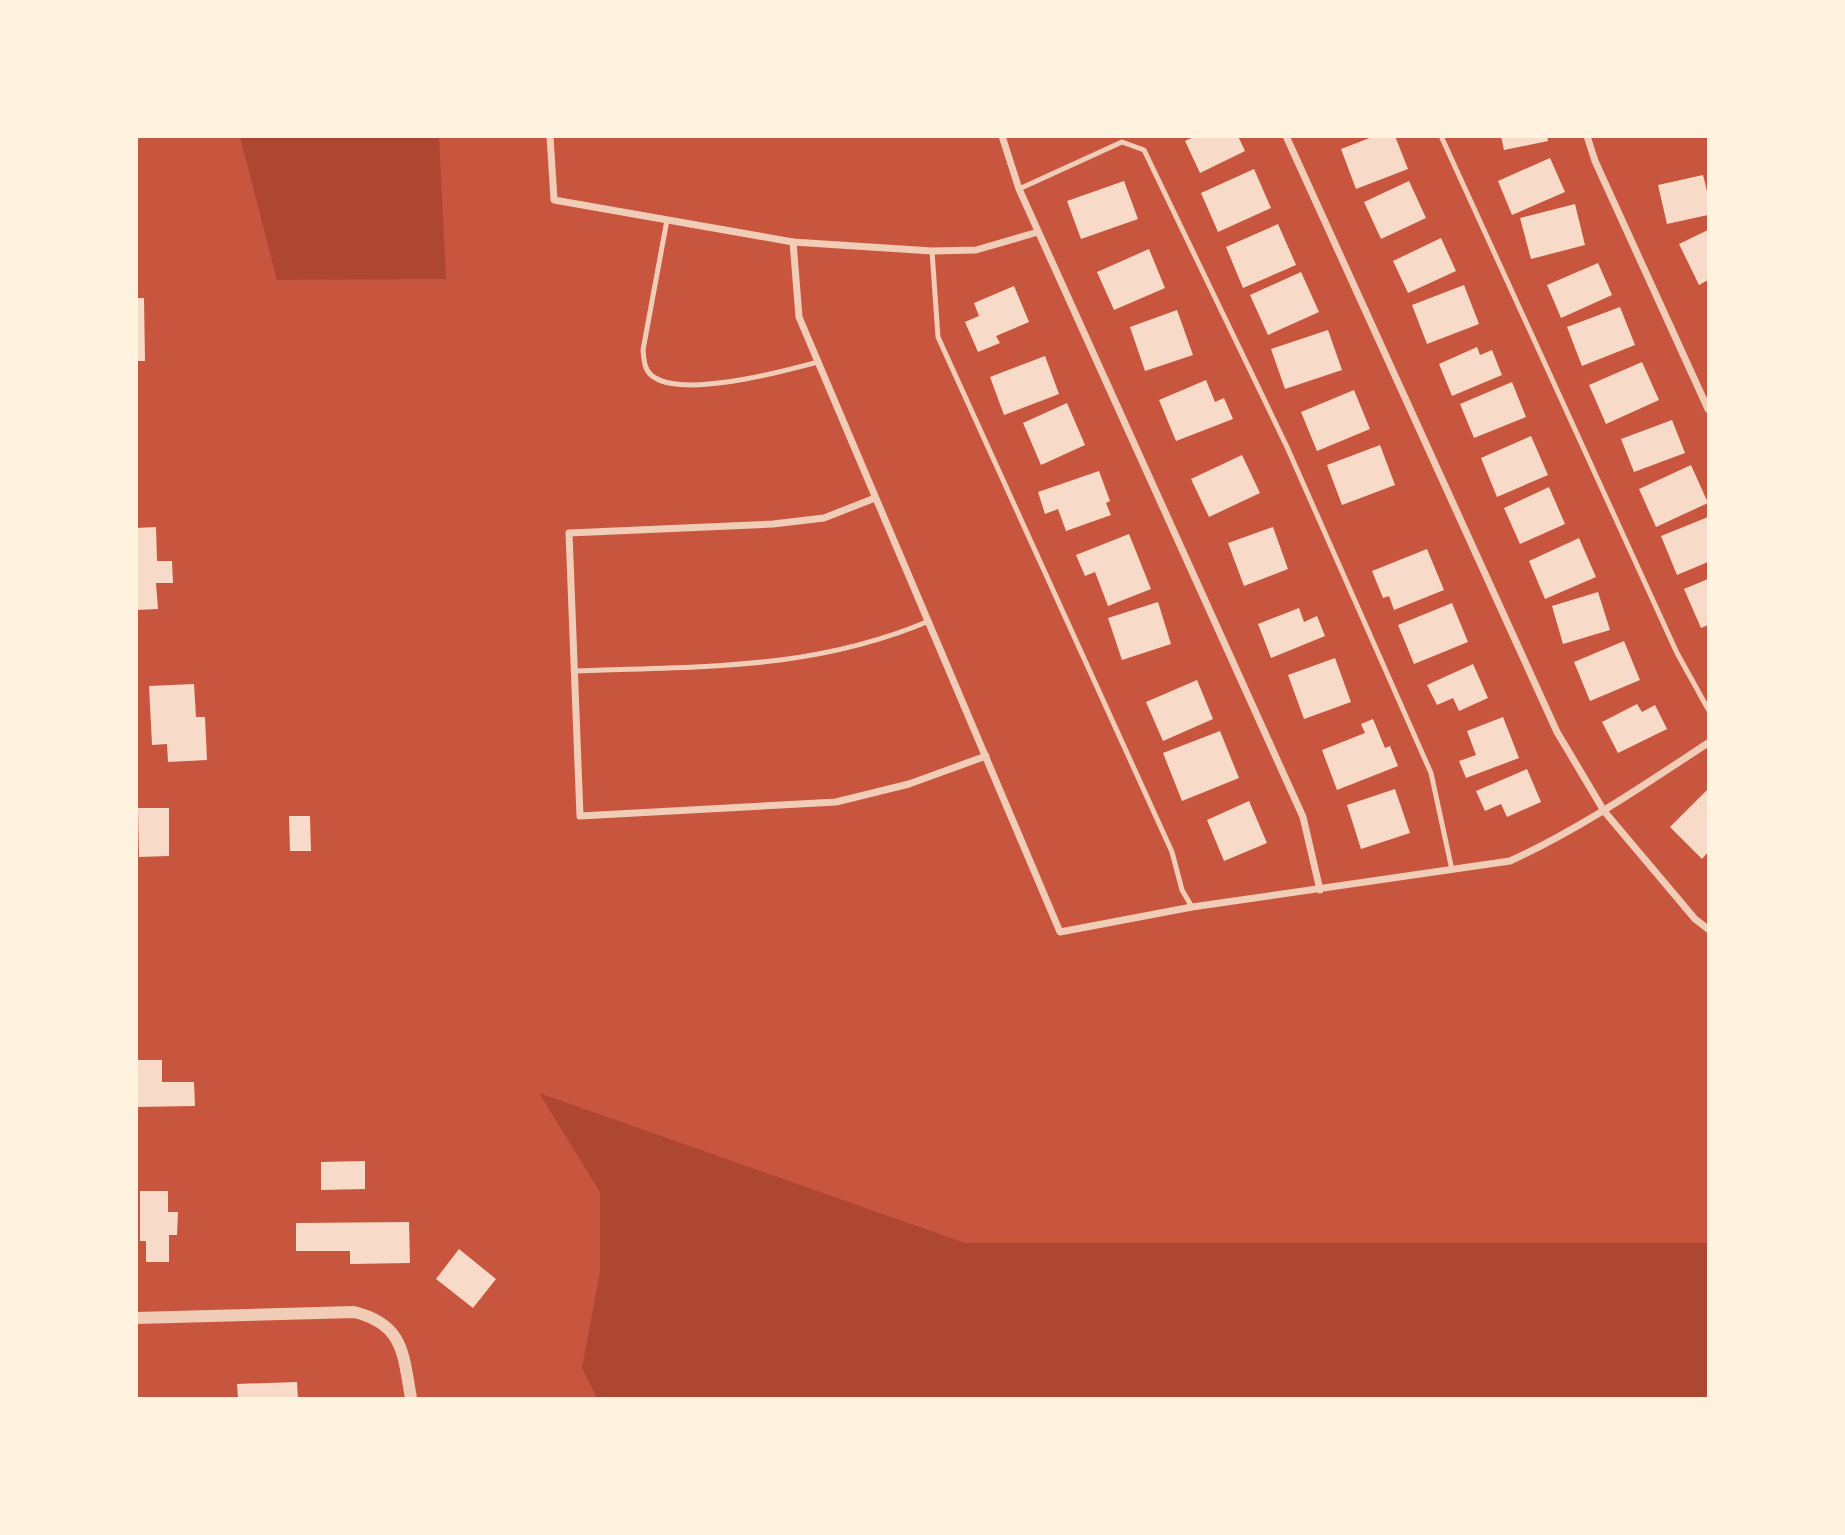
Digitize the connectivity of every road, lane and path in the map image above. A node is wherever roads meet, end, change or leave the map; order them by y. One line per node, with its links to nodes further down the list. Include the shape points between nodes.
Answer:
1 (550, 136): 7 (street, via 554,200)
2 (1002, 136): 6 (street)
3 (1441, 136): 16 (lane, via 1677,653)
4 (1587, 136): 12 (street)
5 (1287, 138): 19 (street, via 1557,732)
6 (1019, 189): 8 (street); 20 (lane, via 1122,142 1144,150 1287,447 1431,773)
7 (667, 220): 9 (street); 11 (lane, via 643,350 646,369 653,377 664,382 726,383)
8 (1038, 232): 10 (street, via 976,250); 21 (street, via 1303,817)
9 (793, 242): 10 (street); 11 (street, via 799,317)
10 (932, 251): 22 (lane, via 938,337 1167,840)
11 (818, 362): 13 (street)
12 (1709, 409)
13 (875, 498): 14 (street); 15 (street, via 824,518 773,524 569,533)
14 (929, 621): 15 (lane, via 882,641 773,663); 18 (street)
15 (574, 671): 18 (street, via 580,816 836,802 909,784)
16 (1709, 709)
17 (1709, 743): 19 (street)
18 (986, 756): 22 (street, via 1060,932)
19 (1604, 811): 20 (street, via 1510,861); 23 (street, via 1695,919)
20 (1452, 870): 21 (street)
21 (1320, 890): 22 (street)
22 (1192, 908)
23 (1709, 929)
24 (136, 1318): 25 (street, via 354,1311 377,1317 401,1342)
25 (411, 1398)

